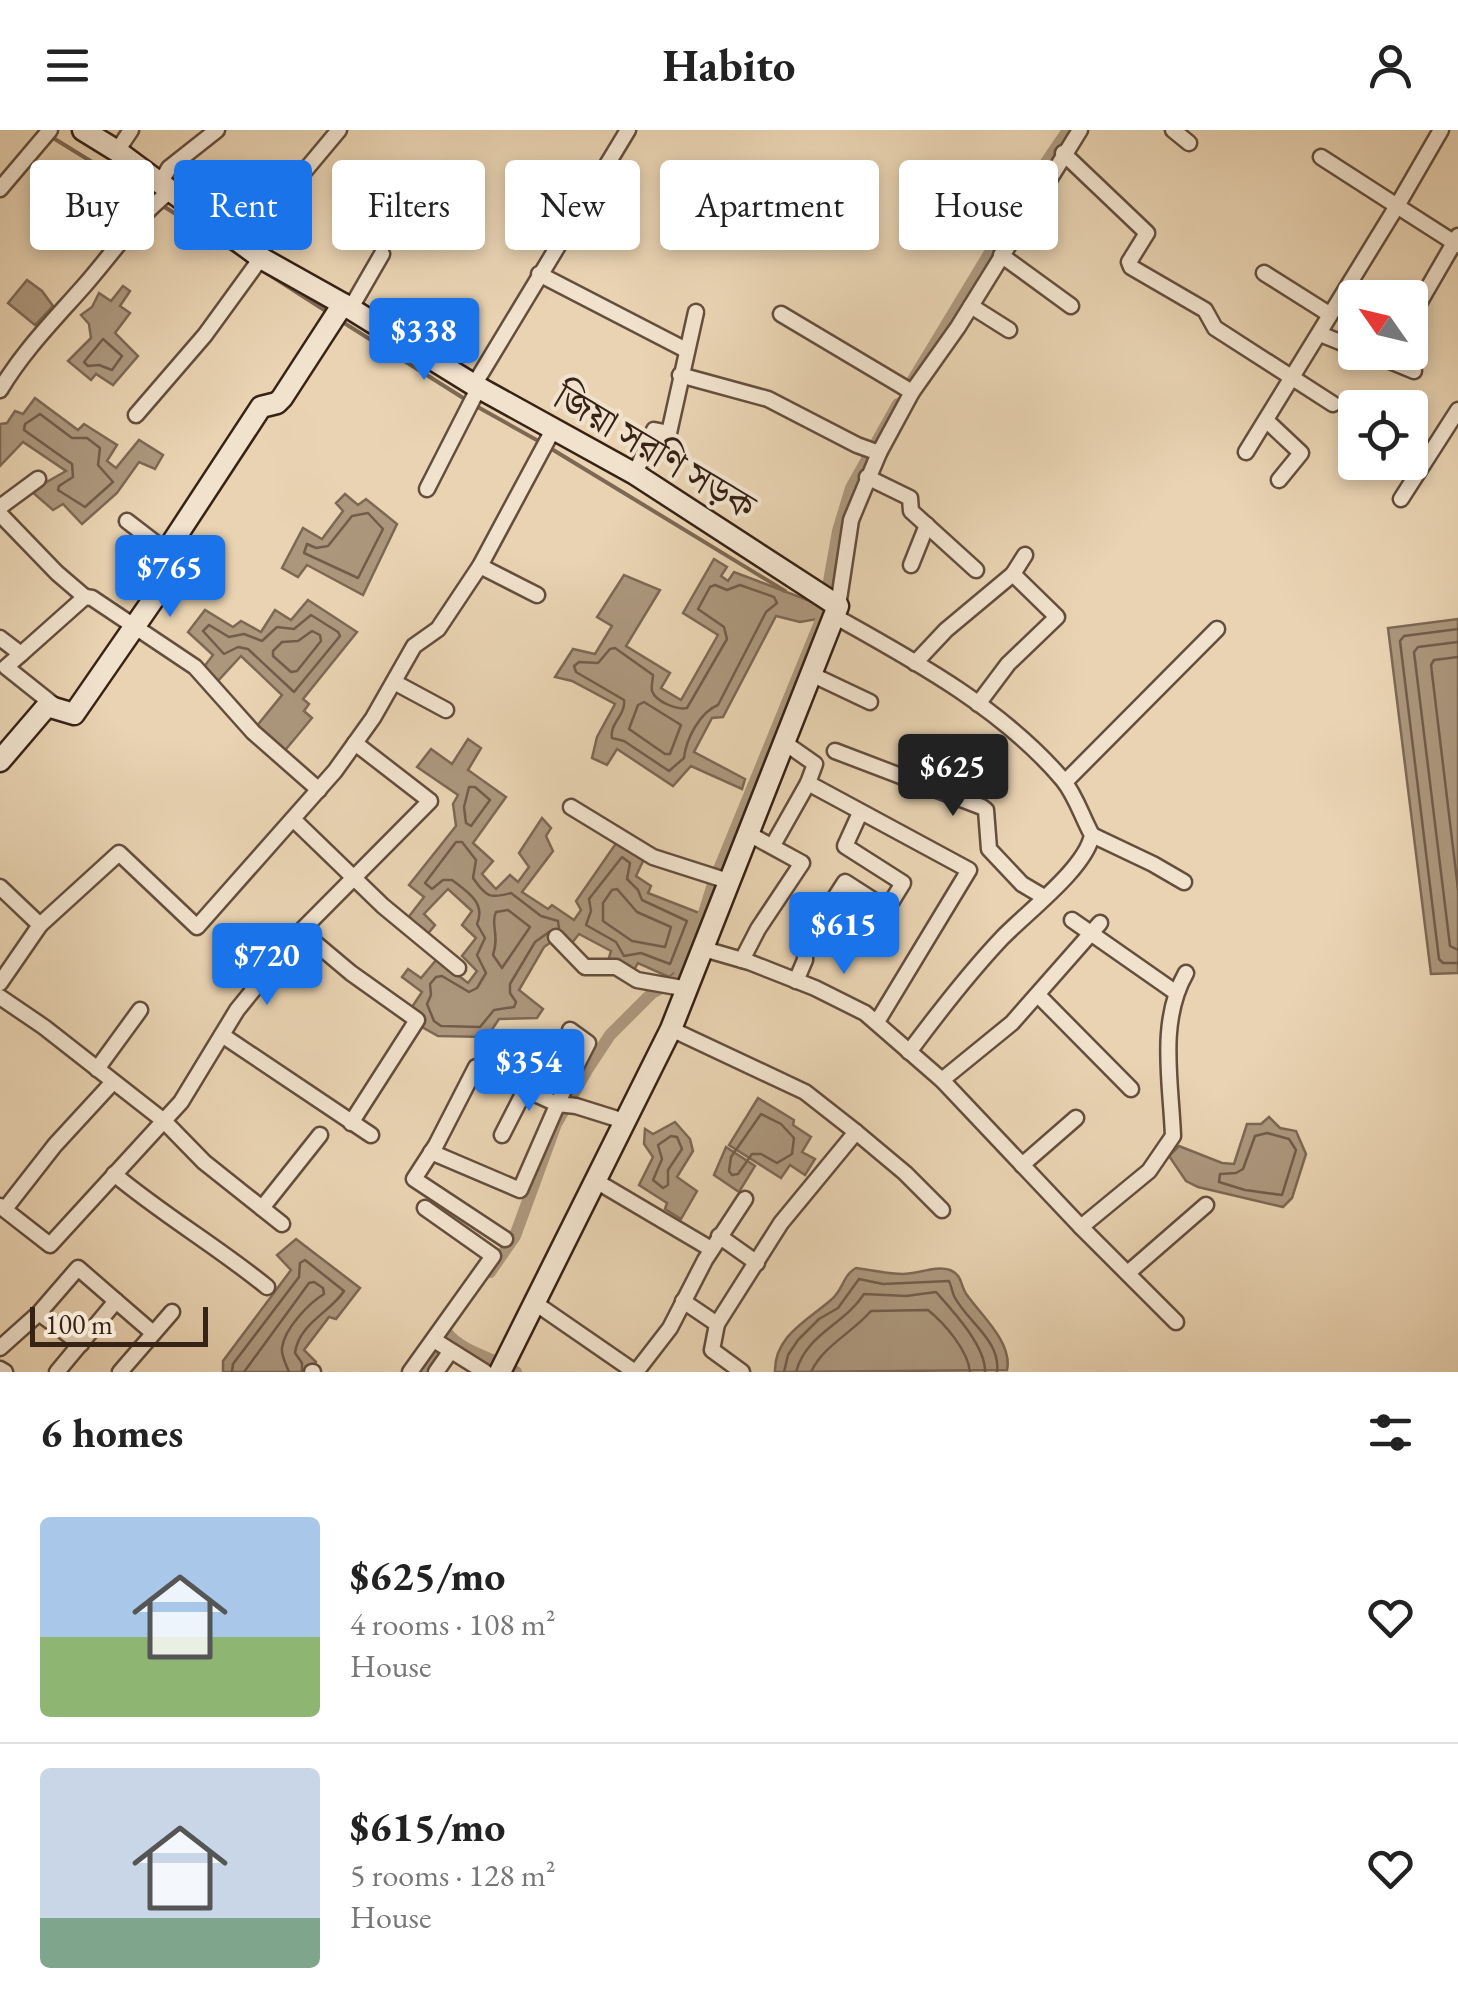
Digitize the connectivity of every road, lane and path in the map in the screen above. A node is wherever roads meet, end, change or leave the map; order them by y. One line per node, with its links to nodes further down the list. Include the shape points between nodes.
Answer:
1 (50, 130): 14 (street)
2 (83, 130): 11 (main road, জিয়া সরণি সড়ক)
3 (131, 130): 11 (street)
4 (217, 130): 15 (street, via 169,168)
5 (339, 130): 19 (street, via 303,173)
6 (628, 130): 22 (street)
7 (1080, 130): 12 (street)
8 (1173, 130): 10 (street)
9 (1442, 130): 16 (street)
10 (1190, 143)
11 (117, 151): 15 (main road, জিয়া সরণি সড়ক)
12 (1063, 153): 20 (street); 35 (street, via 1147,233 1131,267 1204,310 1215,328)
13 (1321, 158): 16 (street)
14 (0, 189)
15 (164, 189): 19 (main road, জিয়া সরণি সড়ক); 37 (street, via 20,355)
16 (1397, 206): 17 (street); 29 (street)
17 (1457, 241): 23 (street)
18 (382, 254): 24 (street, via 352,306)
19 (255, 255): 24 (main road, জিয়া সরণি সড়ক); 41 (street, via 205,335)
20 (1001, 255): 25 (street); 26 (street)
21 (1264, 273): 29 (street)
22 (539, 274): 33 (street); 36 (street)
23 (1428, 289)
24 (345, 305): 36 (main road, জিয়া সরণি সড়ক); 55 (main road, via 282,398 259,410)
25 (972, 306): 30 (street); 38 (street)
26 (1071, 306)
27 (696, 312): 33 (street)
28 (781, 314): 38 (street)
29 (1328, 314): 31 (street)
30 (1008, 330)
31 (1320, 334): 32 (street); 35 (street)
32 (1338, 341)
33 (686, 350): 34 (street)
34 (680, 375): 45 (street, via 768,399); 46 (street, via 668,433 654,430)
35 (1294, 378): 39 (street); 42 (street)
36 (477, 386): 43 (main road, জিয়া সরণি সড়ক); 50 (street)
37 (0, 390)
38 (912, 392): 45 (street)
39 (1333, 404)
40 (1458, 410): 51 (street)
41 (136, 415)
42 (1267, 421): 44 (street); 49 (street, via 1302,453)
43 (554, 428): 46 (main road, জিয়া সরণি সড়ক); 58 (street)
44 (1246, 452)
45 (878, 453): 47 (street)
46 (634, 474): 63 (main road, জিয়া সরণি সড়ক)
47 (867, 477): 54 (street, via 910,498 910,509); 63 (street, via 850,520)
48 (38, 478): 52 (street)
49 (1279, 480)
50 (427, 489)
51 (1402, 499)
52 (0, 511): 62 (street)
53 (126, 520): 55 (street)
54 (927, 525): 57 (street); 59 (street)
55 (166, 552): 64 (main road, via 162,558 174,568)
56 (1025, 555): 60 (street)
57 (911, 565)
58 (480, 566): 61 (street); 70 (street, via 438,629 414,646)
59 (976, 570)
60 (1014, 574): 68 (street); 72 (street, via 1056,617)
61 (537, 595)
62 (86, 598): 64 (street); 67 (street)
63 (836, 609): 68 (street); 69 (main road)
64 (135, 628): 73 (main road, via 74,714); 81 (street, via 194,667)
65 (1216, 629): 79 (street)
66 (0, 638): 67 (street)
67 (21, 654): 73 (street, via 6,667)
68 (915, 664): 72 (street)
69 (813, 675): 71 (street); 76 (main road)
70 (394, 682): 74 (street); 75 (street)
71 (870, 702)
72 (978, 704): 79 (street)
73 (60, 710): 78 (main road, via 46,706)
74 (446, 710)
75 (355, 743): 81 (street); 88 (street, via 430,801)
76 (785, 744): 80 (street, via 815,764); 85 (main road)
77 (836, 751): 92 (street, via 982,807 989,850)
78 (0, 762)
79 (1065, 782): 86 (street)
80 (808, 783): 83 (street); 87 (street)
81 (319, 790): 84 (street)
82 (570, 807): 89 (street, via 653,856)
83 (860, 813): 102 (street, via 845,846 903,883 887,909 845,882 806,944); 109 (street, via 969,870)
84 (294, 820): 88 (street); 94 (street, via 196,927 119,852)
85 (749, 834): 87 (street); 89 (main road)
86 (1092, 836): 90 (street); 92 (street)
87 (773, 845): 99 (street, via 802,862)
88 (356, 878): 96 (street); 100 (street)
89 (728, 881): 98 (main road)
90 (1184, 882)
91 (0, 886): 94 (street)
92 (1044, 897): 113 (street)
93 (1072, 920): 95 (street)
94 (40, 925): 103 (street)
95 (1096, 928): 105 (street); 106 (street)
96 (302, 931): 112 (street); 123 (street, via 417,1020)
97 (556, 937): 104 (street, via 584,967 616,967 637,980)
98 (704, 949): 99 (street); 104 (main road)
99 (742, 960): 102 (street)
100 (458, 968)
101 (1186, 973): 105 (street)
102 (796, 981): 109 (street)
103 (0, 982)
104 (684, 988): 110 (main road)
105 (1175, 992): 139 (street, via 1173,1136 1149,1170)
106 (1038, 996): 115 (street); 117 (street)
107 (0, 997): 114 (street)
108 (140, 1010): 114 (street)
109 (877, 1022): 113 (street)
110 (671, 1029): 122 (main road); 124 (street, via 805,1092)
111 (570, 1030): 119 (street, via 588,1043)
112 (222, 1035): 121 (street); 123 (street)
113 (909, 1052): 115 (street)
114 (96, 1069): 116 (street)
115 (942, 1080): 129 (street)
116 (112, 1082): 121 (street); 134 (street)
117 (1131, 1089)
118 (525, 1090): 119 (street); 125 (street); 128 (street, via 476,1068)
119 (558, 1104): 122 (street); 128 (street, via 520,1190)
120 (1076, 1118): 129 (street)
121 (164, 1121): 130 (street); 135 (street)
122 (626, 1122): 131 (main road)
123 (351, 1123): 127 (street)
124 (856, 1132): 137 (street); 142 (street)
125 (502, 1134)
126 (320, 1135): 135 (street)
127 (371, 1135)
128 (432, 1152): 140 (street, via 414,1179)
129 (1022, 1165): 139 (street)
130 (114, 1174): 134 (street, via 50,1245); 144 (street)
131 (596, 1181): 141 (street); 147 (main road)
132 (745, 1199): 141 (street)
133 (1206, 1205): 143 (street)
134 (2, 1208)
135 (262, 1208): 138 (street)
136 (425, 1208): 153 (street, via 493,1256)
137 (942, 1210)
138 (282, 1224)
139 (1081, 1227): 143 (street)
140 (504, 1239)
141 (715, 1243): 142 (street); 146 (street)
142 (757, 1263): 151 (street)
143 (1128, 1272): 150 (street)
144 (267, 1287)
145 (116, 1301): 149 (street, via 78,1268); 152 (street); 154 (street)
146 (683, 1301): 151 (street); 163 (street)
147 (535, 1303): 162 (main road); 163 (street)
148 (172, 1312): 152 (street)
149 (39, 1313): 154 (street); 155 (street)
150 (1176, 1322)
151 (716, 1324): 164 (street, via 712,1350)
152 (153, 1334): 158 (street)
153 (434, 1340): 156 (street); 159 (street)
154 (81, 1344): 157 (street)
155 (0, 1348)
156 (450, 1352): 160 (street); 161 (street)
157 (56, 1372)
158 (120, 1372)
159 (410, 1372)
160 (436, 1372)
161 (485, 1372)
162 (500, 1372)
163 (636, 1372)
164 (742, 1372)

